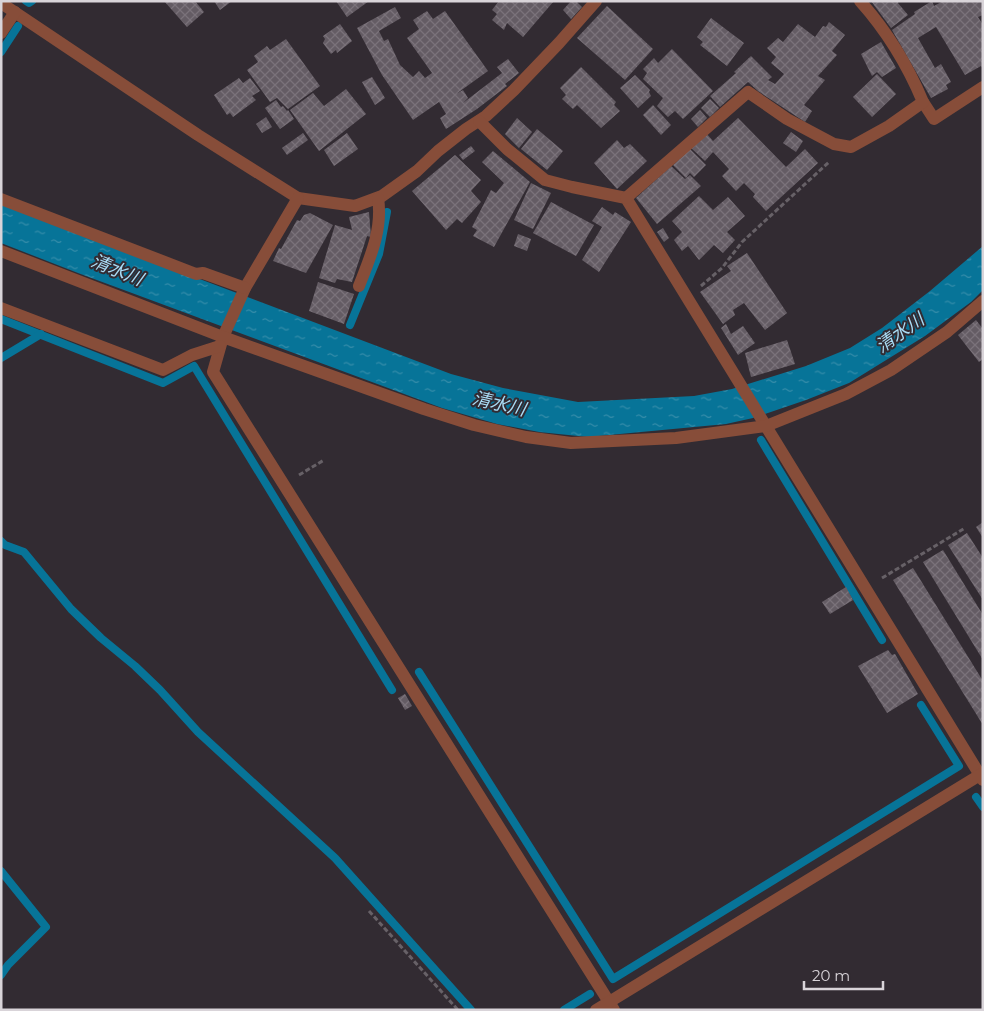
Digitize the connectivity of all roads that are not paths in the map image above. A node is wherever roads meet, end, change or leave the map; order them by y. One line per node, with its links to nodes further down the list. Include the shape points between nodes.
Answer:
1 (596, 1): 8 (street, via 514,90)
2 (860, 1): 7 (street, via 880,24)
3 (1, 3): 4 (street)
4 (15, 12): 5 (street); 9 (street)
5 (1, 33)
6 (983, 87): 7 (street, via 934,118)
7 (923, 102): 11 (street, via 851,147 834,144 787,119 748,92)
8 (479, 121): 10 (street); 11 (street, via 545,180)
9 (298, 198): 10 (street, via 355,206); 15 (street)
10 (378, 198): 14 (street, via 380,211 374,248)
11 (626, 198): 19 (street)
12 (1, 199): 15 (street, via 196,274 203,273)
13 (1, 250): 18 (street)
14 (359, 286)
15 (245, 288): 18 (street)
16 (983, 301): 19 (street, via 947,332 891,370 846,394)
17 (1, 308): 18 (street, via 163,370)
18 (222, 342): 19 (street, via 474,425 526,438 572,443 618,442); 21 (street, via 213,372)
19 (766, 426): 20 (street)
20 (982, 776): 21 (street)
21 (612, 1006): 22 (street)
22 (596, 1010)

